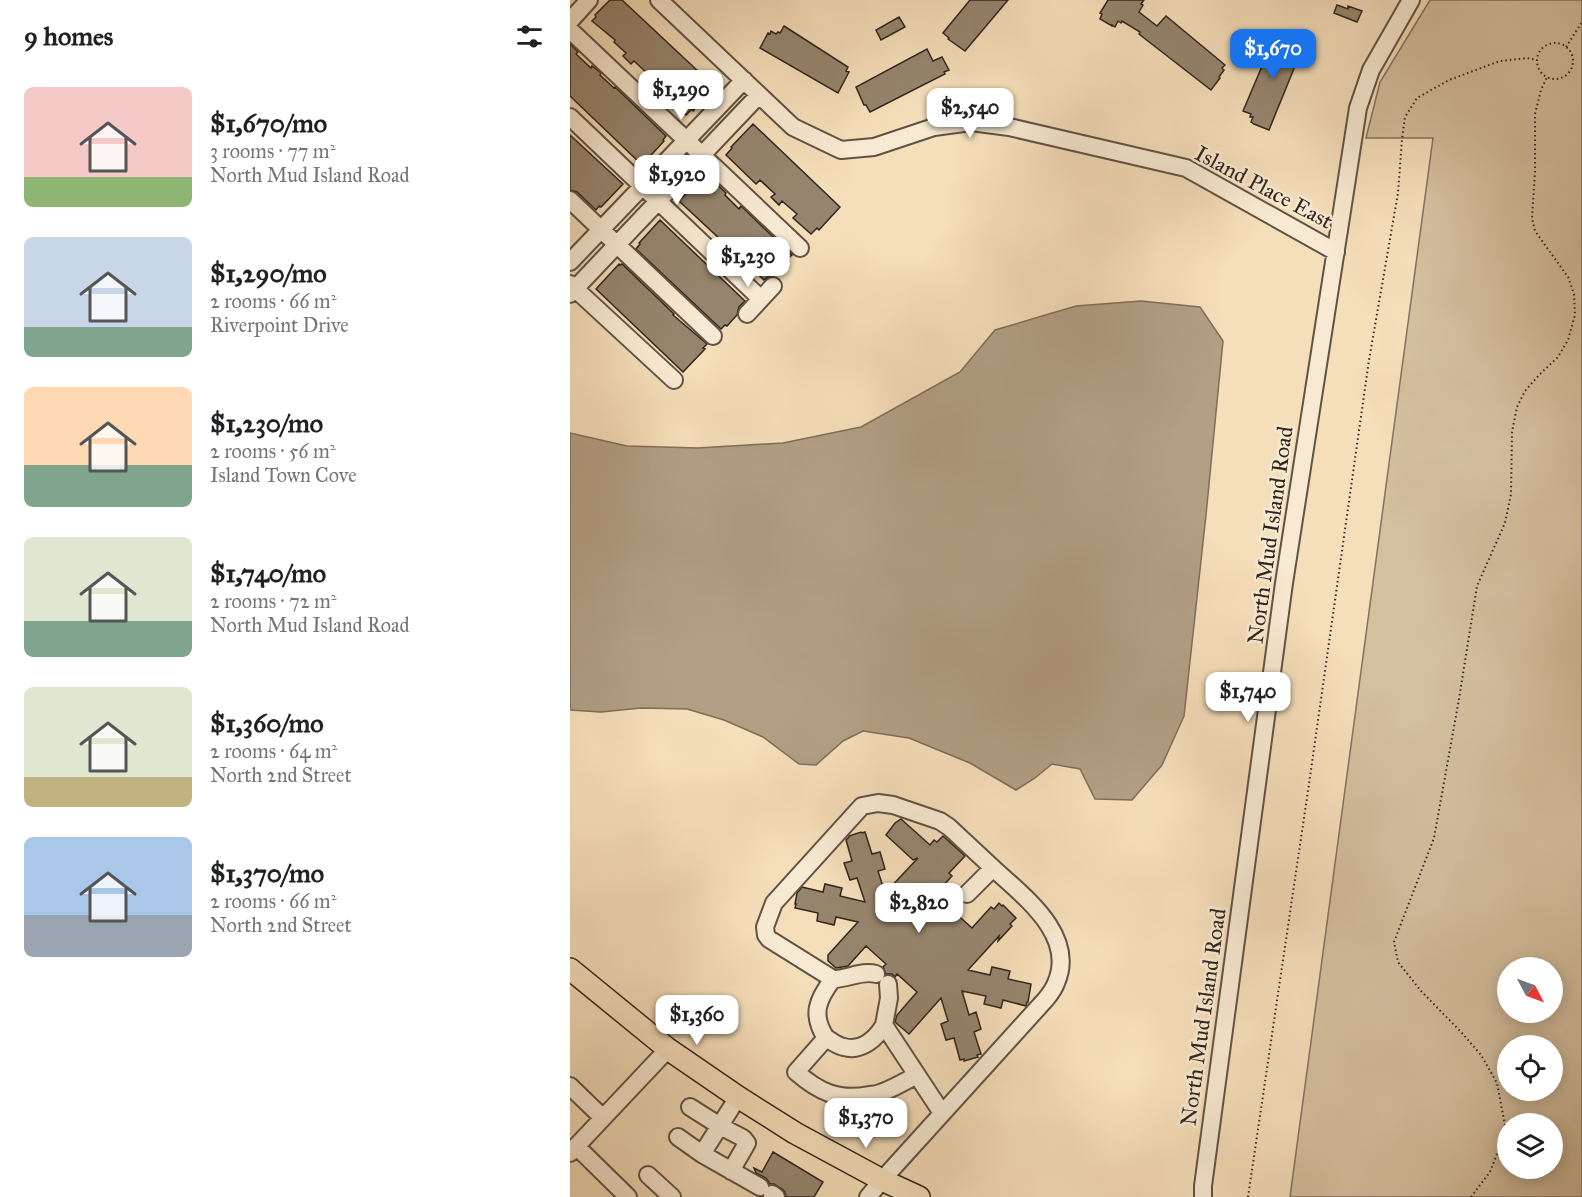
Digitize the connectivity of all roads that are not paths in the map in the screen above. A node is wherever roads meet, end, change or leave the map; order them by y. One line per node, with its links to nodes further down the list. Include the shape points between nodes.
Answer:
1 (589, 0): 4 (street)
2 (659, 0): 6 (street, Island Place East)
3 (1411, 0): 17 (street, North Mud Island Road, via 1371,70 1358,108)
4 (570, 21)
5 (570, 30): 9 (street)
6 (744, 80): 7 (street, Island Place East); 9 (street)
7 (759, 95): 10 (street); 17 (street, Island Place East, via 793,127 841,150 874,147 934,127 971,122 1009,127 1186,168)
8 (570, 117): 11 (street)
9 (687, 140): 10 (street); 11 (street)
10 (702, 155): 13 (street); 16 (street)
11 (643, 186): 13 (street); 14 (street)
12 (570, 200): 14 (street)
13 (658, 201): 15 (street); 21 (street)
14 (601, 230): 15 (street); 18 (street)
15 (616, 244): 20 (street); 23 (street)
16 (800, 248)
17 (1336, 252): 50 (street, North Mud Island Road, via 1284,583)
18 (570, 262)
19 (774, 285): 21 (street)
20 (572, 289): 24 (street)
21 (761, 299): 22 (street)
22 (747, 314)
23 (713, 336)
24 (674, 381)
25 (993, 868): 26 (street); 28 (street, via 940,821 893,805 862,806 774,903 765,927 769,939); 36 (street, via 1048,923 1057,941 1059,971 1046,999)
26 (967, 894)
27 (570, 969): 31 (main road)
28 (833, 979): 29 (street, via 872,973 882,979 889,998); 30 (street, via 817,1013 817,1022)
29 (884, 1025): 30 (street, via 873,1041 858,1047 846,1048); 32 (street)
30 (826, 1038): 32 (street, via 796,1072 820,1090 858,1098 882,1093)
31 (668, 1049): 34 (main road); 37 (street)
32 (917, 1075): 36 (street)
33 (570, 1086): 37 (street)
34 (738, 1097): 38 (street); 44 (main road)
35 (690, 1107): 38 (street)
36 (942, 1113): 44 (street)
37 (603, 1118): 40 (street)
38 (720, 1126): 41 (street); 42 (street, via 747,1143)
39 (678, 1137): 41 (street)
40 (573, 1149): 46 (street)
41 (702, 1154): 42 (street)
42 (731, 1171): 45 (street)
43 (648, 1175): 47 (street)
44 (882, 1180): 48 (street); 49 (main road)
45 (769, 1193)
46 (628, 1197)
47 (672, 1197)
48 (868, 1197)
49 (919, 1197)
50 (1203, 1197)

